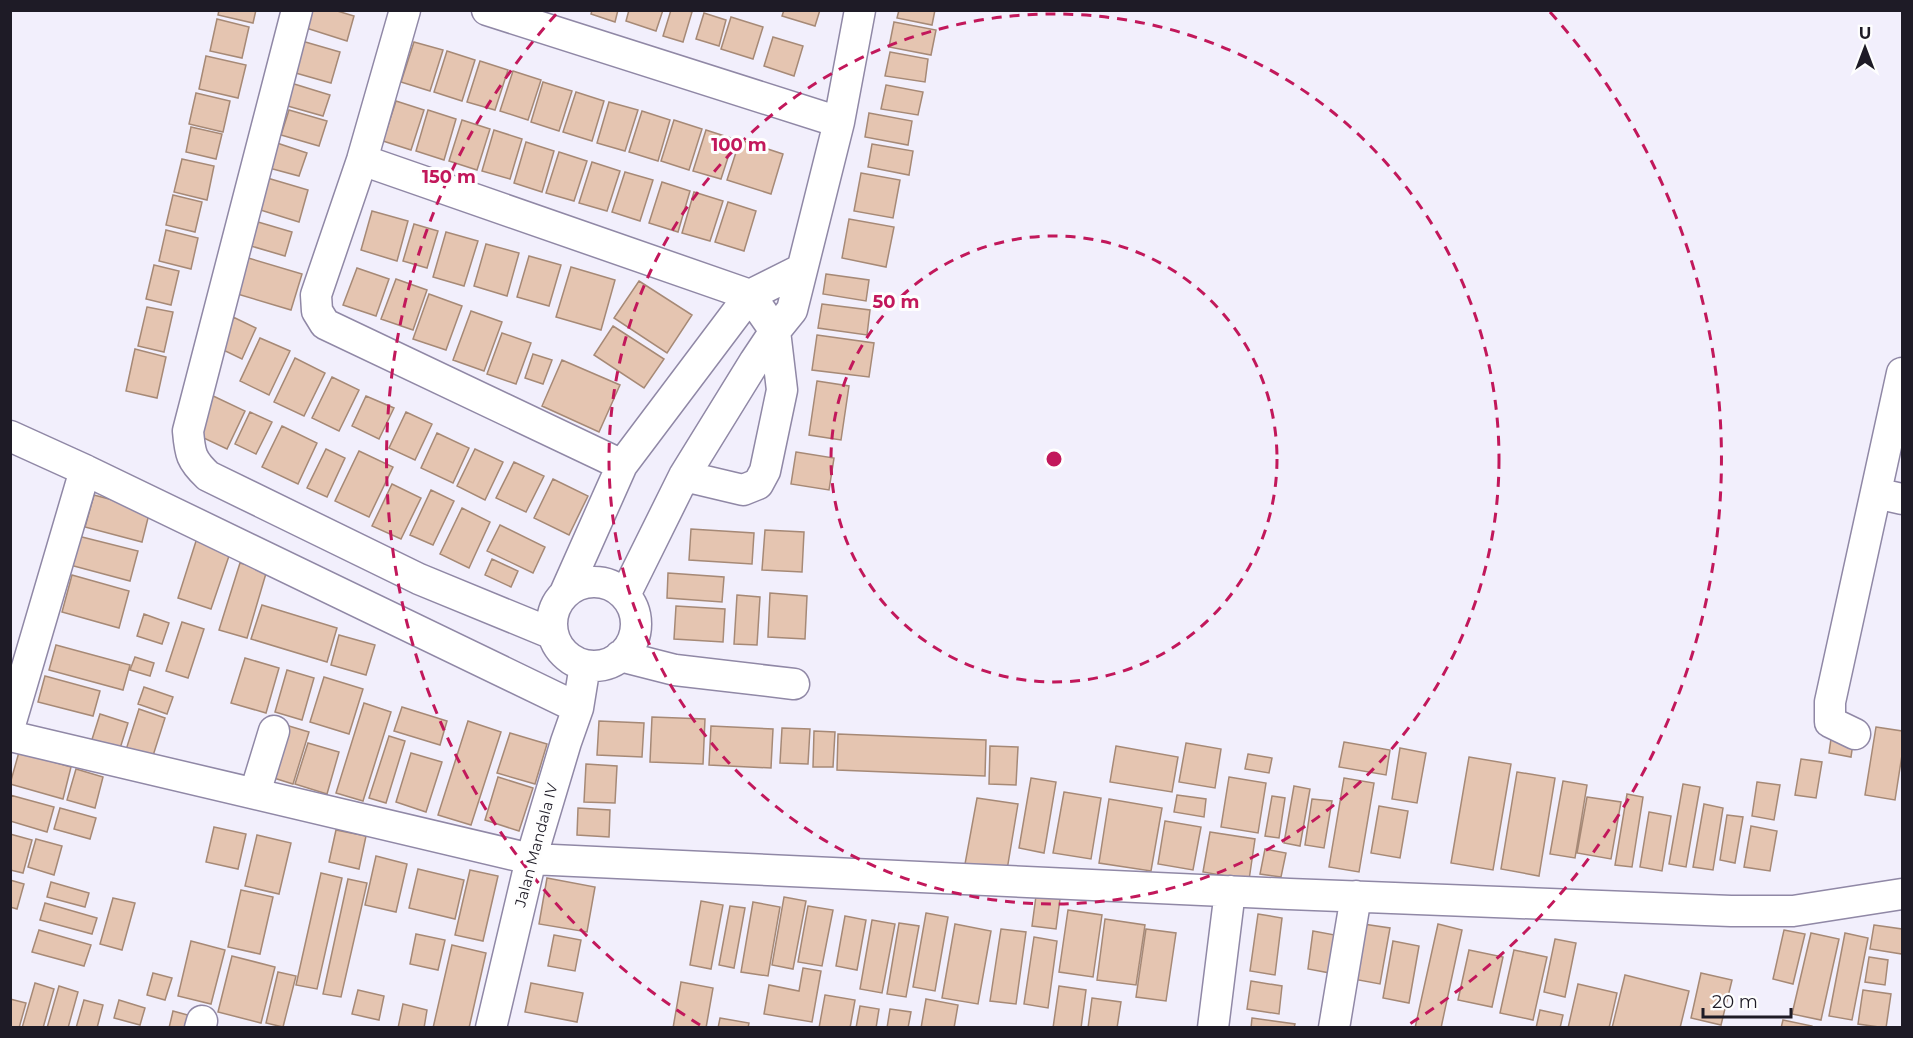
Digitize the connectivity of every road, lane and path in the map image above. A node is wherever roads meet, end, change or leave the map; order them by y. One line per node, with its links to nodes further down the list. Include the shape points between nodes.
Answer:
1 (297, 10): 18 (street, via 188,431 189,451 208,476 419,579)
2 (405, 10): 6 (street)
3 (487, 10): 5 (street)
4 (860, 10): 5 (street)
5 (839, 122): 7 (street)
6 (362, 160): 8 (street); 12 (street, via 316,295 317,311 325,324)
7 (802, 269): 8 (street); 9 (street, via 792,310)
8 (750, 295): 9 (street); 12 (street)
9 (775, 331): 14 (street); 14 (street, via 782,390 765,471 758,484 743,490)
10 (1902, 373): 15 (street)
11 (10, 436): 13 (street)
12 (622, 465): 16 (street)
13 (85, 470): 22 (street); 23 (street)
14 (684, 476): 17 (street)
15 (1889, 496): 25 (street, via 1830,702 1830,722)
16 (565, 593): 17 (street, via 579,584 595,582 611,585); 18 (street, via 556,605)
17 (625, 595): 19 (street, via 633,609 636,627 632,643)
18 (553, 634): 20 (street, via 571,659)
19 (620, 656): 20 (street, via 603,664); 21 (street, via 675,670)
20 (585, 664): 22 (street, Jalan Mandala IV)
21 (794, 684)
22 (578, 708): 28 (street, Jalan Mandala IV)
23 (10, 726)
24 (274, 731): 27 (street)
25 (1855, 734)
26 (10, 736): 27 (street)
27 (255, 793): 28 (street)
28 (531, 859): 29 (street); 32 (street, Jalan Mandala IV)
29 (1230, 891): 31 (street); 33 (street)
30 (1902, 894): 31 (street, via 1793,911)
31 (1356, 896): 34 (street)
32 (491, 1028)
33 (1214, 1028)
34 (1334, 1028)

